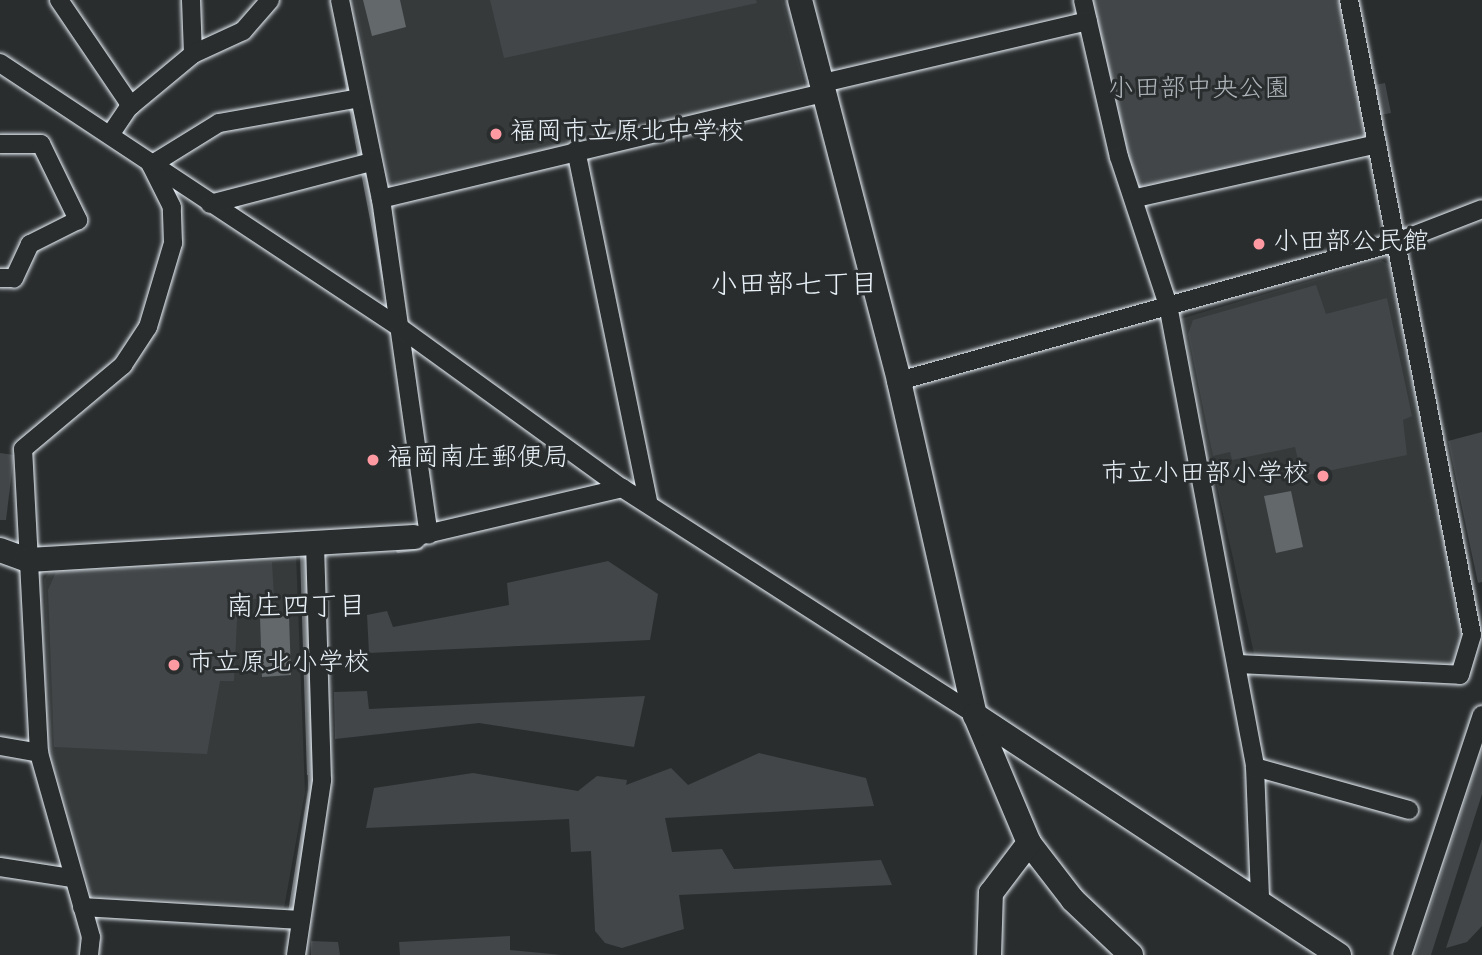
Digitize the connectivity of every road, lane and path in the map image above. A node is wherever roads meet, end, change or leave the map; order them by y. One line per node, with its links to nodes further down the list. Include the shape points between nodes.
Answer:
1 (59, 0): 13 (street)
2 (191, 0): 9 (street)
3 (270, 0): 9 (street, via 243,32)
4 (340, 0): 12 (street)
5 (800, 0): 11 (street)
6 (1083, 0): 8 (street)
7 (1349, 0): 16 (street)
8 (1088, 21): 11 (street); 20 (street, via 1119,157)
9 (193, 54): 13 (street)
10 (0, 63): 14 (street)
11 (820, 88): 17 (street); 28 (street)
12 (352, 99): 18 (street, via 219,123); 19 (street)
13 (131, 106): 14 (street)
14 (110, 135): 18 (street)
15 (0, 144): 25 (street, via 41,144 78,220 30,244 14,278)
16 (1377, 144): 20 (street); 24 (street)
17 (576, 150): 21 (street); 30 (street)
18 (151, 165): 22 (street); 34 (street, via 172,207 173,243 148,327 123,365 23,449)
19 (364, 165): 21 (street); 22 (street)
20 (1136, 198): 26 (street)
21 (381, 199): 27 (street)
22 (210, 204): 27 (street)
23 (1482, 209): 24 (street)
24 (1397, 242): 26 (street); 35 (street, via 1472,635 1460,676)
25 (0, 278)
26 (1168, 305): 28 (street); 35 (street)
27 (402, 329): 29 (street); 31 (street)
28 (899, 381): 36 (street)
29 (622, 488): 30 (street); 31 (street)
30 (648, 502): 36 (street)
31 (421, 536): 32 (street)
32 (315, 543): 34 (street); 47 (street, via 322,780)
33 (0, 550): 34 (street)
34 (28, 560): 39 (street)
35 (1238, 664): 40 (street)
36 (975, 715): 42 (street); 45 (street)
37 (1482, 715): 53 (street)
38 (0, 746): 39 (street)
39 (39, 753): 44 (street)
40 (1255, 767): 41 (street); 45 (street)
41 (1409, 810)
42 (1029, 843): 50 (street, via 992,893); 51 (street, via 1073,900)
43 (0, 867): 44 (street)
44 (72, 878): 46 (street)
45 (1260, 900): 52 (street)
46 (82, 907): 47 (street); 48 (street)
47 (301, 920): 49 (street)
48 (89, 955)
49 (296, 955)
50 (989, 955)
51 (1131, 955)
52 (1339, 955)
53 (1402, 955)

